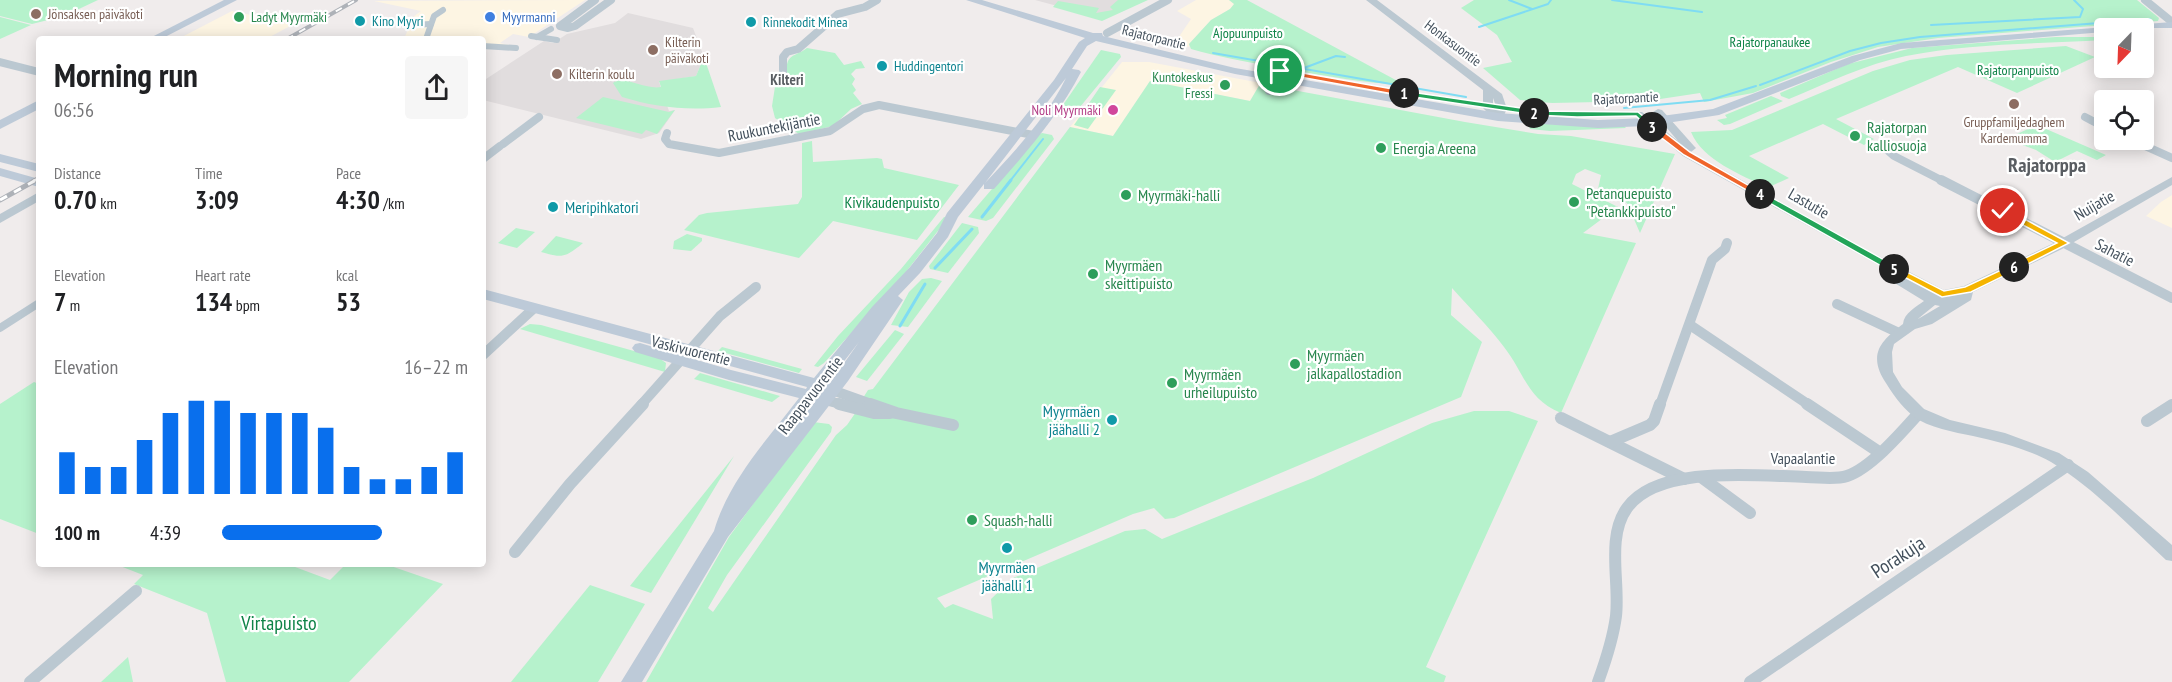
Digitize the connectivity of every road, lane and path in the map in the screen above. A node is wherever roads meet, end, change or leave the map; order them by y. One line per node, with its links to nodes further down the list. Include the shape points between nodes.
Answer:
1 (232, 0): 21 (main road)
2 (243, 0): 22 (main road)
3 (595, 0): 4 (street, via 560,26 575,26)
4 (611, 0)
5 (877, 0): 29 (street, via 838,14 798,49 787,52)
6 (970, 0): 24 (main road, Rajatorpantie)
7 (1001, 0): 24 (main road, Rajatorpantie)
8 (1168, 0): 24 (street, Raappavuorentie)
9 (1371, 0): 31 (street, Honkasuontie)
10 (2145, 0): 13 (street)
11 (443, 10): 12 (street)
12 (431, 24): 14 (street); 23 (street)
13 (2172, 24): 15 (main road)
14 (408, 25)
15 (2154, 25)
16 (551, 29): 20 (street, via 534,36 556,40)
17 (2172, 30): 18 (main road)
18 (2154, 31)
19 (2094, 32): 36 (main road, Rajatorpantie, via 1900,46 1856,58 1715,112)
20 (565, 33)
21 (159, 36)
22 (172, 36)
23 (427, 36)
24 (1100, 36): 30 (main road, Rajatorpantie); 44 (main road, Raappavuorentie, via 1064,94)
25 (486, 46): 26 (street)
26 (516, 48)
27 (0, 62): 28 (street)
28 (36, 72)
29 (783, 72)
30 (1279, 76): 34 (main road, Rajatorpantie); 35 (main road, Rajatorpantie)
31 (1488, 90): 34 (street, Honkasuontie); 35 (street, Honkasuontie, via 1500,100)
32 (36, 99): 37 (main road)
33 (36, 106): 42 (main road)
34 (1488, 108): 35 (main road, Rajatorpantie)
35 (1500, 113): 40 (main road, Rajatorpantie, via 1588,124)
36 (1661, 116): 40 (main road, Rajatorpantie); 50 (street, Lastutie)
37 (0, 117)
38 (539, 117): 47 (street)
39 (2085, 117): 41 (street)
40 (1642, 118): 50 (street, Lastutie, via 1683,151)
41 (2094, 122)
42 (0, 124)
43 (667, 133): 44 (street, Ruukuntekijäntie, via 665,139 669,144 709,153 727,152 830,131 863,107 879,105)
44 (1026, 134): 74 (main road, Raappavuorentie, via 957,210 915,270 877,310)
45 (1886, 148): 60 (street, Sahatie, via 1894,156)
46 (2154, 150): 49 (street)
47 (486, 157)
48 (0, 158): 51 (main road)
49 (2172, 158)
50 (1704, 162): 64 (street, Lastutie)
51 (36, 167)
52 (0, 172): 54 (main road)
53 (2172, 180): 60 (street, Nuijatie)
54 (36, 182)
55 (36, 198): 57 (street)
56 (36, 206): 58 (street)
57 (0, 219)
58 (0, 226)
59 (1727, 243): 69 (street, via 1712,260)
60 (2064, 243): 63 (street, Sahatie); 64 (street, Nuijatie, via 1967,290 1966,297)
61 (756, 287): 73 (street, via 732,306)
62 (486, 295): 68 (main road, Vaskivuorentie)
63 (2172, 298)
64 (1941, 300): 71 (street, Nuijatie, via 1937,315)
65 (486, 304): 68 (main road, Vaskivuorentie)
66 (1837, 304): 71 (street)
67 (36, 305): 70 (street)
68 (530, 312): 72 (street); 73 (main road, Vaskivuorentie)
69 (1690, 326): 80 (street, via 1654,421); 81 (street)
70 (0, 328)
71 (1905, 329): 76 (street, via 1888,342 1884,365 1898,390)
72 (486, 352)
73 (686, 356): 74 (main road, Vaskivuorentie); 86 (street, via 537,521)
74 (821, 392): 79 (street, Vaskivuorentie, via 874,413 896,413); 90 (main road, Raappavuorentie, via 722,532)
75 (2172, 405): 78 (street)
76 (1919, 413): 81 (street, Vapaalantie); 82 (street, via 1947,425 2022,443)
77 (1561, 418): 80 (street)
78 (2147, 421)
79 (953, 425)
80 (1610, 442): 84 (street)
81 (1879, 452): 83 (street, Vapaalantie, via 1848,476)
82 (2068, 465): 87 (street); 92 (street, Porakuja)
83 (1701, 477): 84 (street, Vapaalantie); 85 (street)
84 (1684, 479): 91 (street, Vapaalantie, via 1655,485 1643,493 1620,523 1614,639)
85 (1750, 513)
86 (515, 552)
87 (2172, 555)
88 (136, 591): 89 (street)
89 (30, 682)
90 (631, 682)
91 (1598, 682)
92 (1750, 682)

